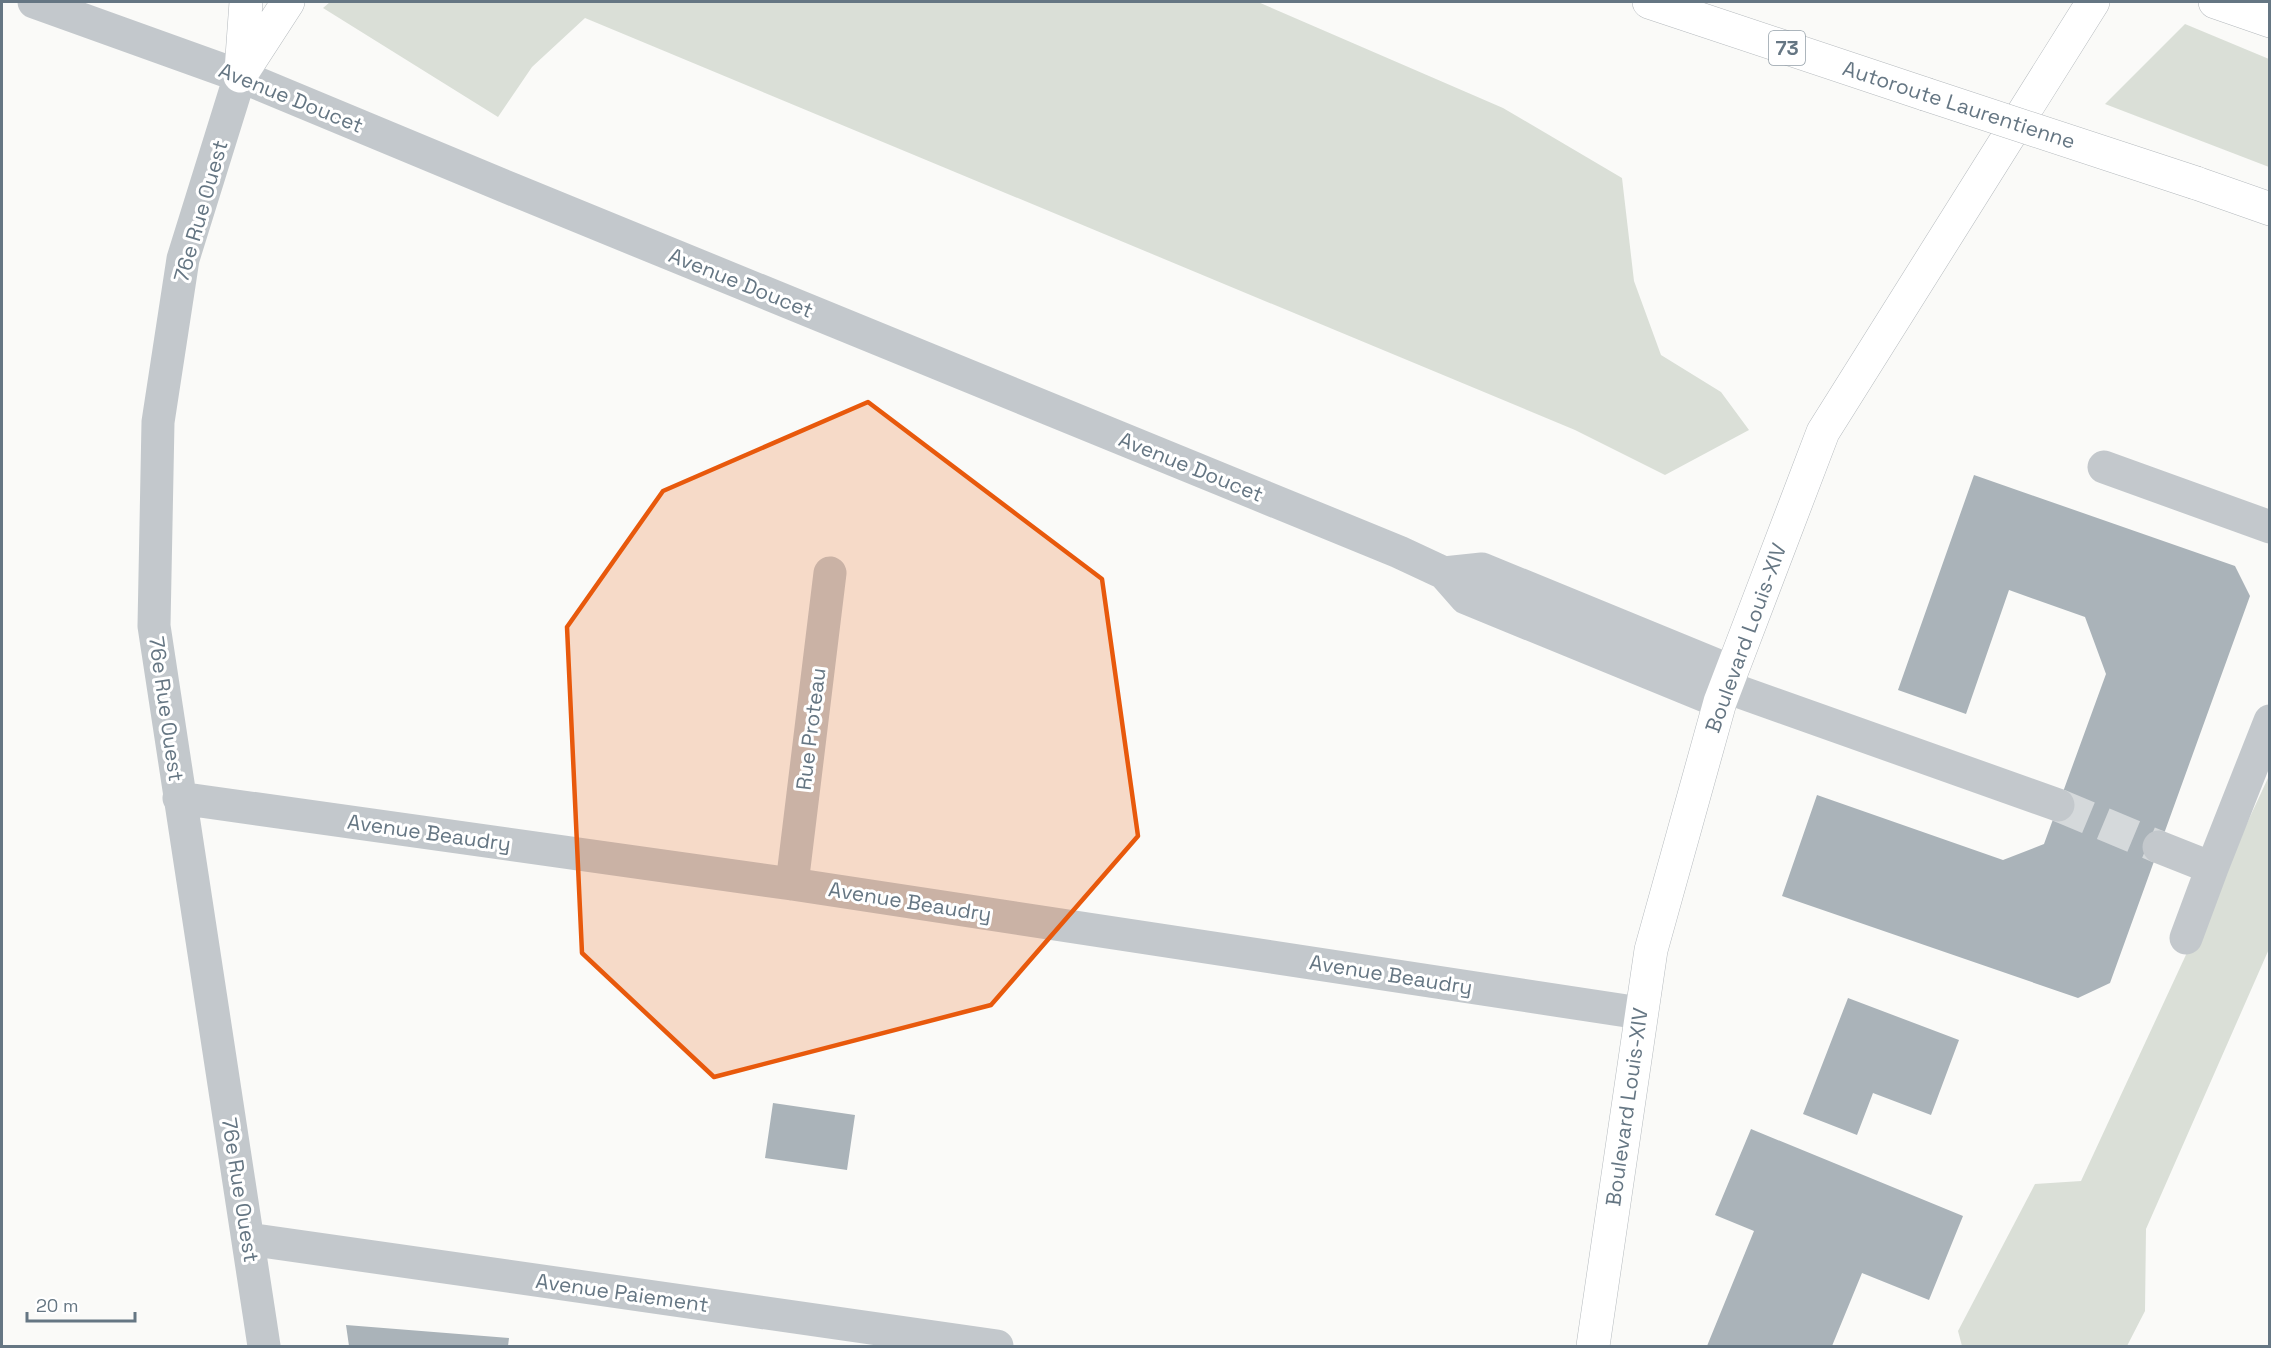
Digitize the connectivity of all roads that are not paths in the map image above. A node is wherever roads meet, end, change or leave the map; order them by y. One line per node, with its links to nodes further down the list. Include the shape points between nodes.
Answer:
1 (34, 2): 8 (street, Avenue Doucet)
2 (246, 2): 8 (main road)
3 (288, 2): 8 (main road)
4 (1649, 2): 9 (main road, Autoroute Laurentienne / 73, bridge)
5 (2093, 2): 13 (main road, Boulevard Louis-XIV, via 1823,432)
6 (2215, 2): 7 (main road)
7 (2270, 21)
8 (240, 76): 13 (street, Avenue Doucet, via 1399,552 1444,573 1466,598); 15 (street, 76e Rue Ouest, via 183,259 158,422 154,626)
9 (2270, 209)
10 (2104, 467): 11 (street)
11 (2270, 527)
12 (830, 573): 19 (street, Rue Proteau)
13 (1726, 687): 16 (street, Avenue Doucet); 21 (main road, Boulevard Louis-XIV, via 1651,950)
14 (2270, 721): 18 (street)
15 (179, 798): 19 (street, Avenue Beaudry); 22 (street, 76e Rue Ouest)
16 (2058, 805)
17 (2159, 847): 18 (street)
18 (2212, 868): 20 (street)
19 (792, 884): 21 (street, Avenue Beaudry)
20 (2186, 938)
21 (1640, 1013): 25 (main road, Boulevard Louis-XIV)
22 (248, 1239): 23 (street, 76e Rue Ouest); 24 (street, Avenue Paiement)
23 (264, 1347)
24 (997, 1347)
25 (1593, 1347)

